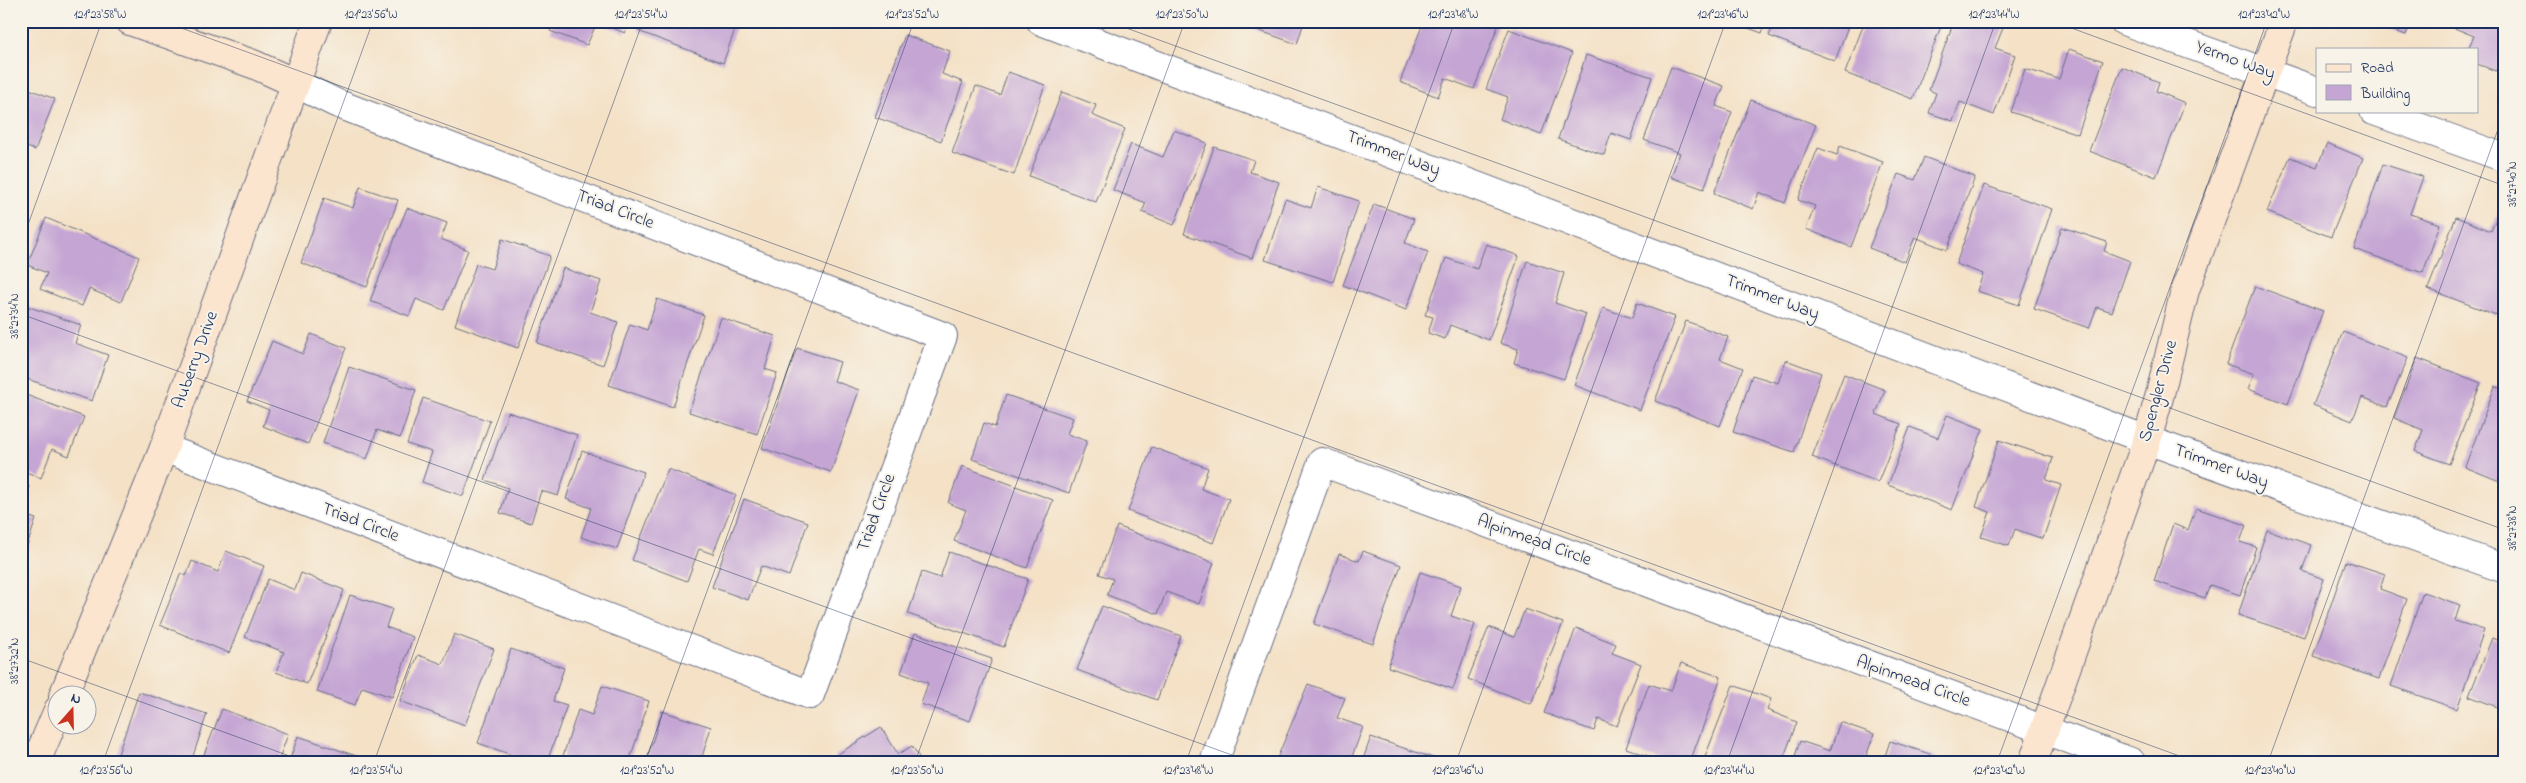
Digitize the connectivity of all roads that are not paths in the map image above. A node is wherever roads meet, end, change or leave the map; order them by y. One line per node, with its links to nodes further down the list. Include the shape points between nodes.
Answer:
1 (130, 21): 7 (street, via 253,64)
2 (318, 21): 7 (street, Auberry Drive)
3 (1041, 21): 11 (street, Trimmer Way)
4 (2124, 21): 6 (street, Yermo Way)
5 (2284, 21): 6 (street, Spengler Drive)
6 (2265, 72): 8 (street, Yermo Way); 11 (street, Spengler Drive, via 2185,290)
7 (295, 83): 12 (street, Auberry Drive); 12 (street, Triad Circle, via 336,103 943,336 810,694)
8 (2316, 91)
9 (2377, 112): 10 (street)
10 (2505, 158)
11 (2147, 440): 13 (street, Trimmer Way); 15 (street, Spengler Drive)
12 (164, 448): 14 (street, Auberry Drive)
13 (2505, 569)
14 (67, 686)
15 (2044, 731): 18 (street, Alpinmead Circle, via 1322,462); 19 (street, Spengler Drive); 20 (street)
16 (48, 734): 17 (street)
17 (36, 762)
18 (1214, 762)
19 (2033, 762)
20 (2131, 762)

